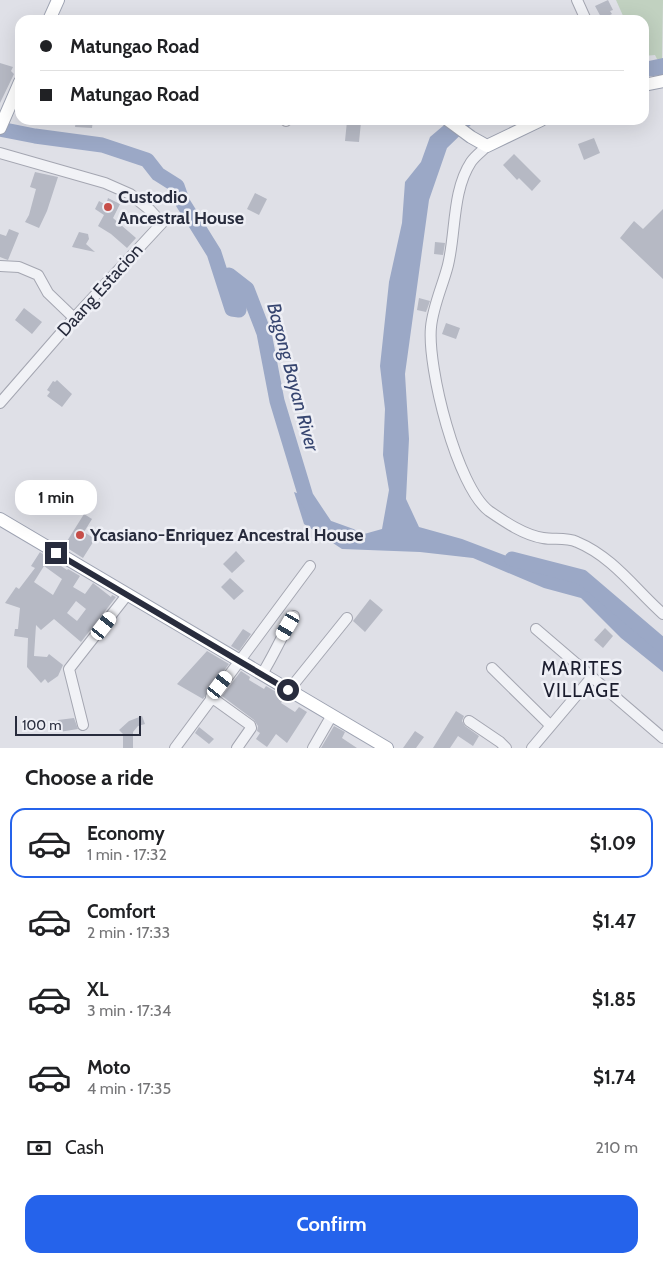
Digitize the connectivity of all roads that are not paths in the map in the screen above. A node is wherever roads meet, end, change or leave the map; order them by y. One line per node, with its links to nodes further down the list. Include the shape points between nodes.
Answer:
1 (58, 0): 3 (main road)
2 (577, 0): 4 (street)
3 (50, 15)
4 (584, 15)
5 (663, 81): 6 (main road)
6 (649, 84)
7 (15, 93): 8 (main road)
8 (2, 123)
9 (455, 125): 11 (main road)
10 (531, 125): 11 (main road)
11 (487, 146): 19 (street, via 471,161 461,184 449,263 431,326 436,380 454,451 473,492 487,510 526,532 543,538 575,541 604,558)
12 (0, 153): 14 (street, Daang Estacion, via 106,183 130,194 162,223)
13 (0, 266): 14 (street, via 19,267 38,275 48,293)
14 (74, 318): 15 (street, Daang Estacion)
15 (0, 403)
16 (0, 519): 18 (main road)
17 (310, 566): 23 (street)
18 (127, 595): 23 (main road); 31 (street, via 69,669)
19 (663, 614)
20 (294, 616): 25 (street)
21 (347, 618): 27 (street)
22 (536, 629): 26 (street)
23 (238, 661): 25 (main road); 28 (street)
24 (492, 668): 32 (street)
25 (262, 674): 27 (main road)
26 (592, 677): 32 (street); 33 (street)
27 (288, 690): 29 (main road)
28 (211, 697): 34 (street); 35 (street, via 250,726)
29 (332, 715): 36 (street); 37 (main road)
30 (468, 721): 38 (street)
31 (83, 725)
32 (550, 725): 39 (street)
33 (663, 738)
34 (175, 748)
35 (237, 748)
36 (313, 748)
37 (387, 748)
38 (506, 748)
39 (532, 748)

